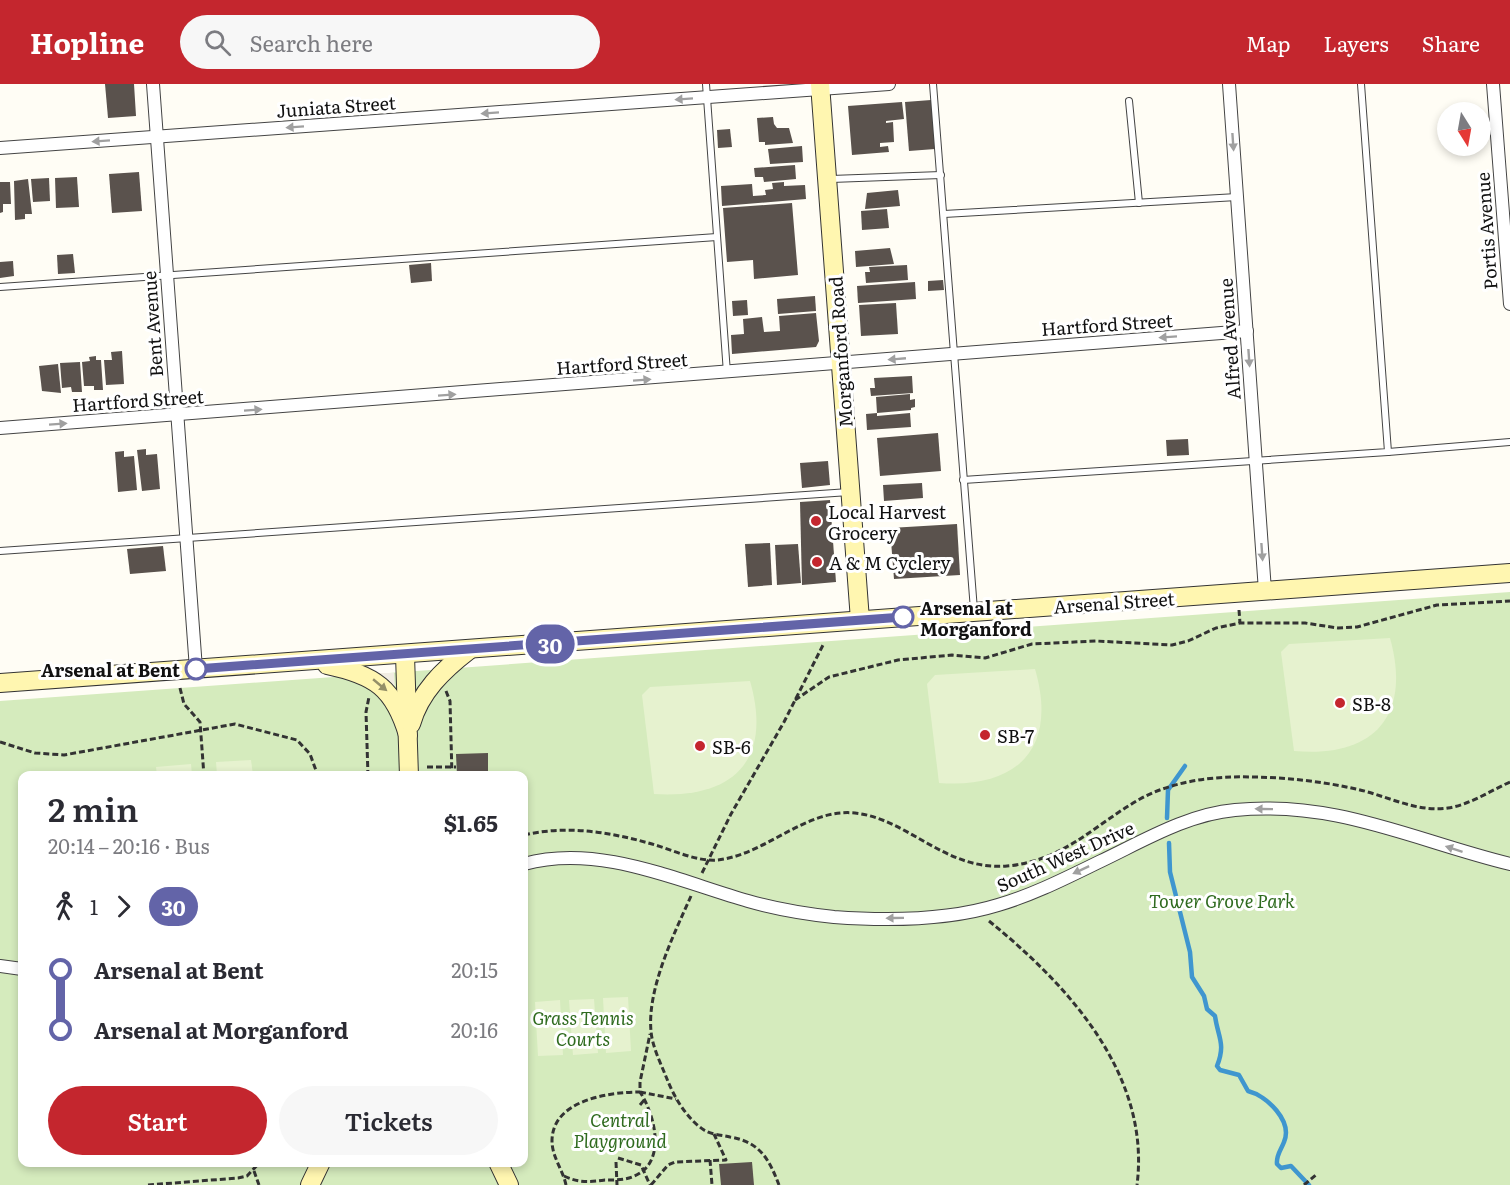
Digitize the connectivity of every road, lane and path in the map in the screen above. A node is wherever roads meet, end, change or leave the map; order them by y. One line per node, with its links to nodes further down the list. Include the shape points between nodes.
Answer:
1 (153, 84): 10 (street, Bent Avenue)
2 (889, 84): 7 (street, Juniata Street)
3 (933, 84): 12 (lane)
4 (1229, 84): 14 (street, Alfred Avenue, one-way to 14)
5 (1361, 84): 28 (lane)
6 (1493, 84): 20 (street, Portis Avenue)
7 (820, 87): 8 (street, Juniata Street); 13 (main road, Morganford Road)
8 (707, 90): 10 (street, Juniata Street, one-way to 10); 17 (lane)
9 (1129, 101): 15 (lane)
10 (157, 137): 11 (street, Juniata Street, one-way to 11); 18 (street, Bent Avenue)
11 (0, 148)
12 (941, 175): 13 (lane); 16 (lane)
13 (827, 180): 23 (main road, Morganford Road)
14 (1237, 197): 15 (lane); 21 (street, Alfred Avenue)
15 (1139, 203): 16 (lane)
16 (944, 214): 22 (lane)
17 (717, 237): 18 (lane); 24 (lane)
18 (166, 275): 19 (lane); 25 (street, Bent Avenue)
19 (0, 287)
20 (1510, 304)
21 (1247, 331): 22 (street, Hartford Street, one-way to 22); 29 (street, Alfred Avenue, one-way to 29)
22 (953, 354): 23 (street, Hartford Street, one-way to 23); 30 (lane)
23 (841, 364): 24 (street, Hartford Street); 31 (main road, Morganford Road)
24 (727, 373): 25 (street, Hartford Street, one-way to 24)
25 (176, 416): 26 (street, Hartford Street, one-way to 25); 32 (street, Bent Avenue)
26 (0, 428)
27 (1510, 442): 28 (lane)
28 (1388, 452): 29 (lane)
29 (1256, 459): 30 (lane); 35 (street, Alfred Avenue, one-way to 35)
30 (963, 480): 38 (lane)
31 (850, 492): 32 (lane); 39 (main road, Morganford Road)
32 (187, 538): 33 (lane); 45 (street, Bent Avenue)
33 (0, 551)
34 (1510, 573): 35 (main road, Arsenal Street)
35 (1265, 591): 38 (main road, Arsenal Street)
36 (1510, 601): 40 (path, via 1437,605 1348,628 1305,622)
37 (1239, 605): 40 (path)
38 (975, 612): 39 (main road, Arsenal Street)
39 (860, 620): 42 (main road, Arsenal Street)
40 (1240, 623): 50 (path, via 1172,645 1104,641 1032,644 985,658 952,655 898,660 828,677)
41 (824, 645): 50 (path)
42 (469, 650): 43 (main road, Arsenal Street); 52 (main road, via 430,686 415,711)
43 (405, 655): 44 (main road, Arsenal Street); 52 (main road)
44 (306, 661): 45 (main road, Arsenal Street); 52 (main road, one-way to 52, via 355,672 380,684 401,713)
45 (196, 669): 46 (main road, Arsenal Street)
46 (0, 683)
47 (440, 685): 55 (path, via 450,701)
48 (180, 688): 51 (path, via 183,704 197,716)
49 (371, 694): 58 (path, via 366,709)
50 (795, 700): 63 (path)
51 (201, 728): 53 (path, via 64,755 35,753); 56 (path); 57 (path, via 235,724 297,740 310,754)
52 (408, 735): 59 (main road)
53 (0, 742)
54 (427, 767): 55 (path)
55 (454, 767): 60 (path)
56 (204, 771)
57 (316, 771)
58 (368, 771)
59 (409, 771)
60 (454, 771)
61 (1510, 782): 63 (path, via 1466,802 1438,809 1299,780 1234,777 1197,781 1136,802 1068,847 1022,865 964,861 885,822 843,813 816,819 753,851)
62 (528, 834): 63 (path, via 559,830 599,832)
63 (708, 860): 66 (path)
64 (528, 863): 65 (street, South West Drive, one-way to 64, via 1363,819 1308,810 1257,808 1210,814 1182,824 998,905 933,916 833,917 772,908 600,861 551,858)
65 (1510, 864)
66 (701, 875)
67 (691, 896): 71 (path, via 660,974)
68 (988, 920): 96 (path, via 1066,991 1112,1059 1136,1129)
69 (0, 966): 70 (street)
70 (18, 968)
71 (651, 1032): 72 (path, via 642,1064); 74 (path)
72 (640, 1092): 73 (path); 74 (path); 84 (path, via 582,1102 564,1114 555,1127 552,1143)
73 (645, 1099): 75 (path); 81 (path, via 652,1114 655,1139 653,1155)
74 (676, 1099): 76 (path, via 699,1126)
75 (640, 1105)
76 (714, 1134): 77 (path, via 727,1162); 95 (path, via 747,1142 762,1151)
77 (710, 1160): 93 (path, via 675,1162); 94 (path)
78 (257, 1167): 82 (path)
79 (319, 1167): 89 (main road)
80 (500, 1167): 90 (main road)
81 (645, 1169): 85 (path); 85 (path, via 635,1161 617,1160); 93 (path)
82 (254, 1171): 87 (path, via 227,1180); 88 (path)
83 (1317, 1174): 97 (path)
84 (564, 1176): 86 (path); 91 (path)
85 (617, 1179): 86 (path); 92 (path)
86 (589, 1183)
87 (148, 1185)
88 (259, 1185)
89 (310, 1185)
90 (509, 1185)
91 (566, 1185)
92 (618, 1185)
93 (650, 1185)
94 (712, 1185)
95 (779, 1185)
96 (1137, 1185)
97 (1304, 1185)

